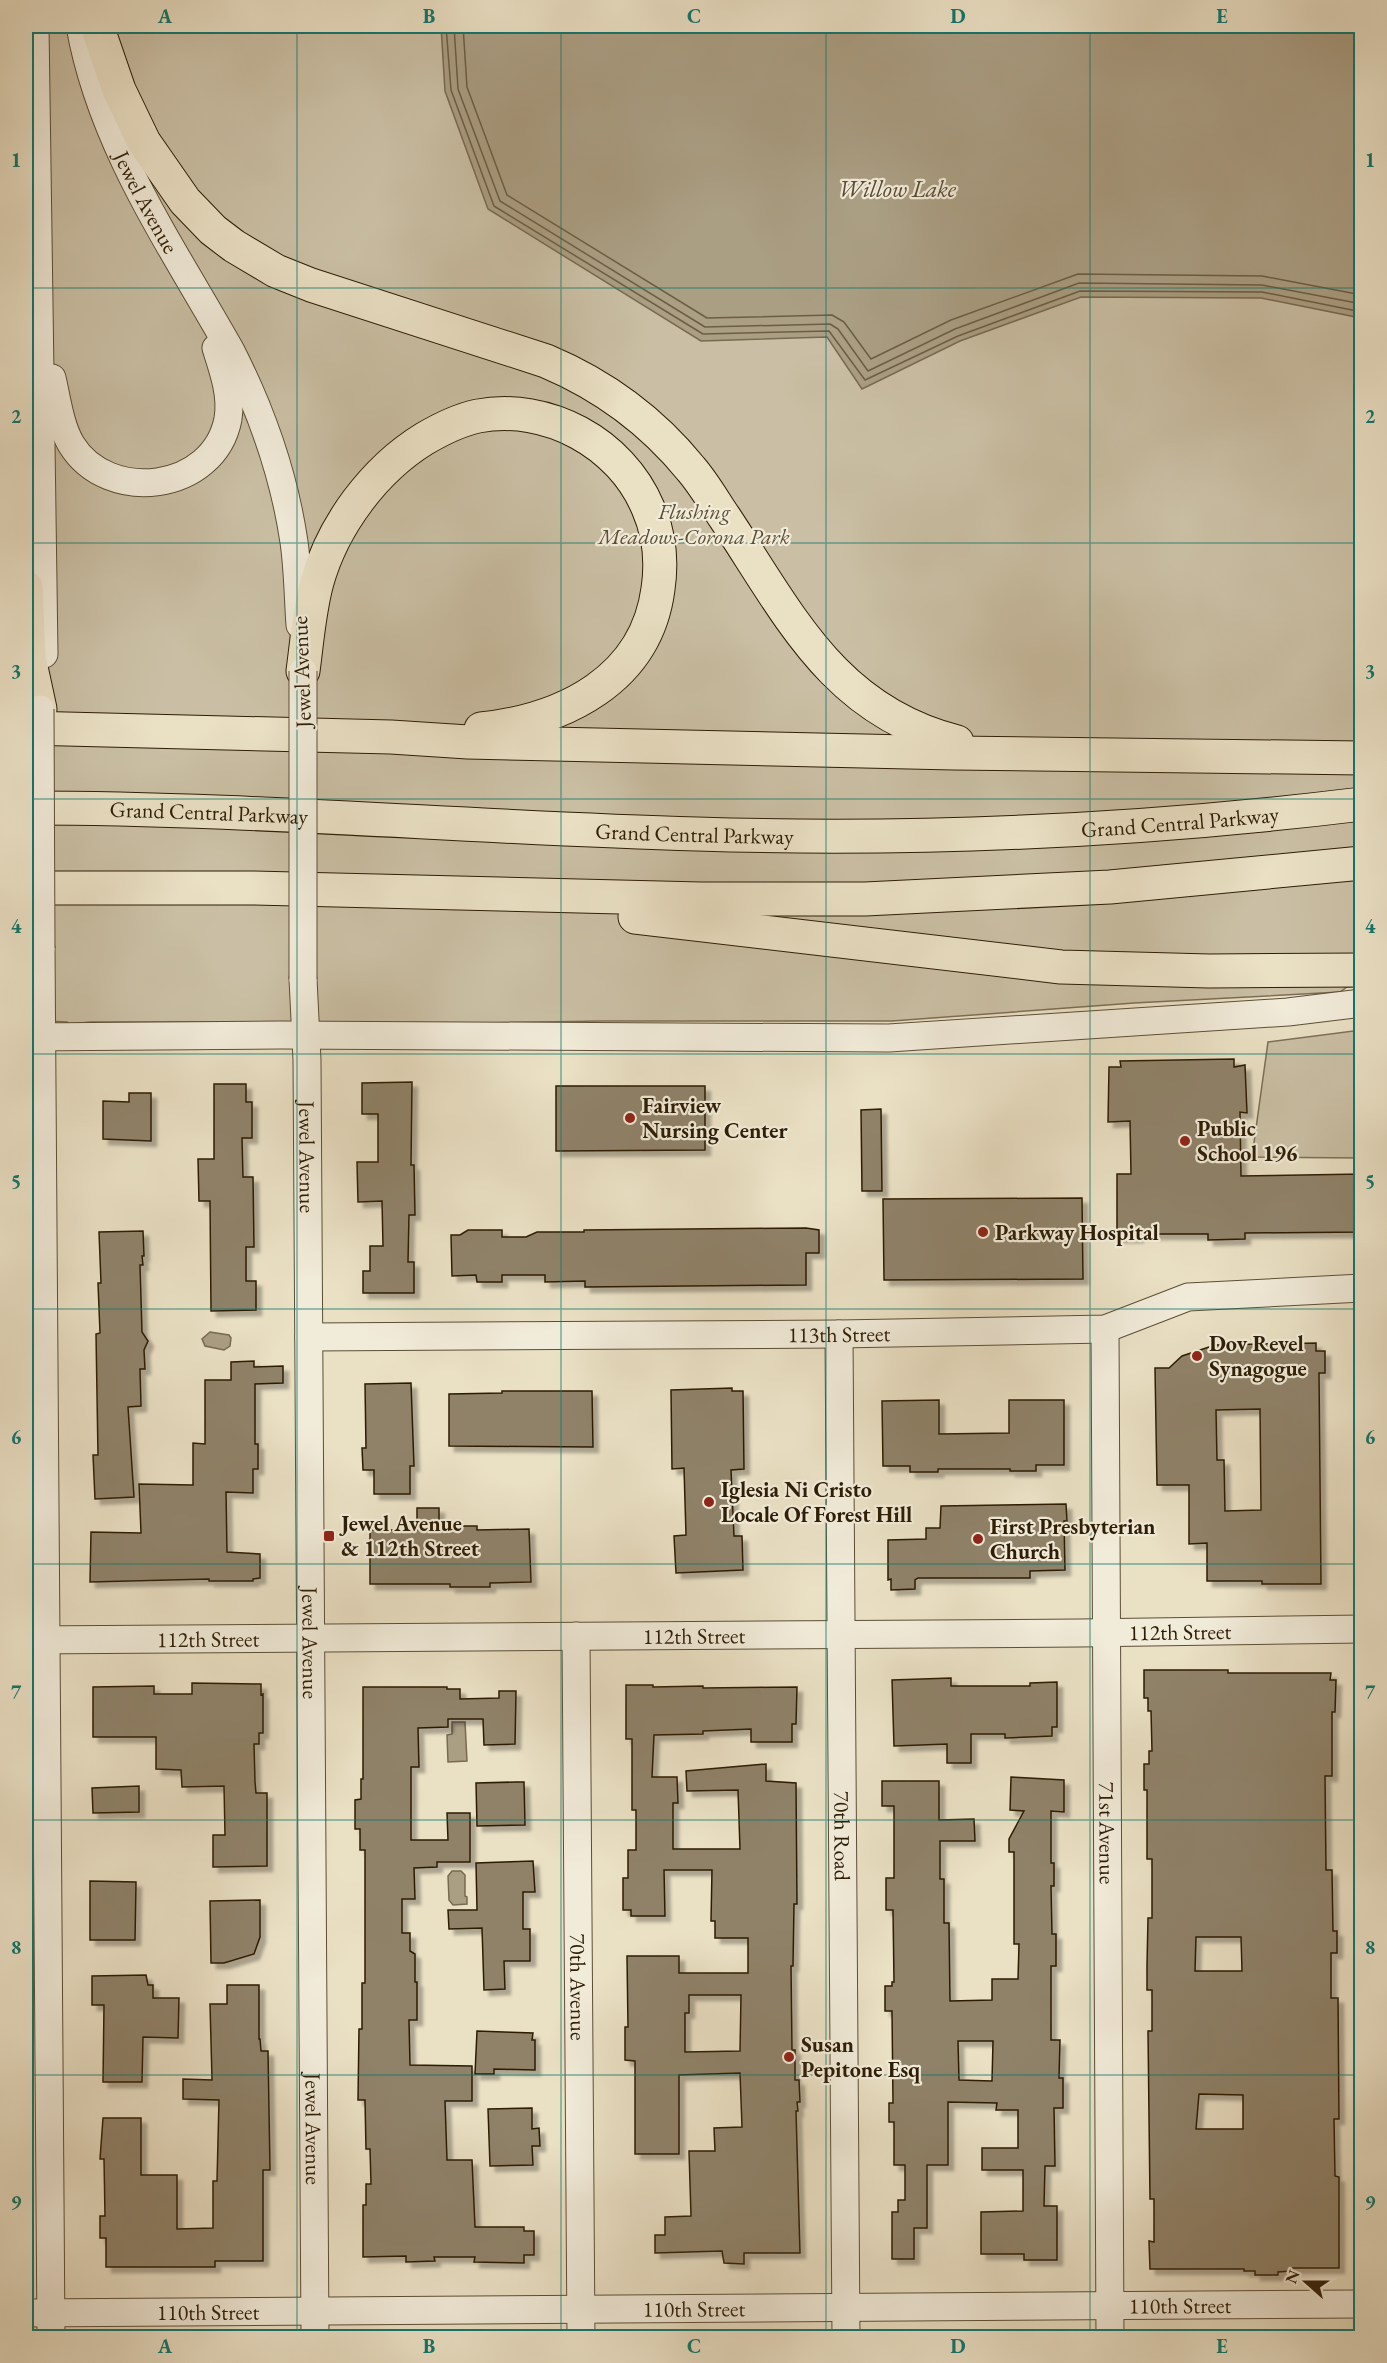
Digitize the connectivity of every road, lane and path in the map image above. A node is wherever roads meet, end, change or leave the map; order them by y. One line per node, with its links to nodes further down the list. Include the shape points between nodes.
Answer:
1 (35, 26): 5 (street)
2 (80, 26): 4 (street, Jewel Avenue, via 94,87 121,157)
3 (97, 26): 10 (highway, via 119,90 144,142 185,201 223,238 293,278 546,361 613,397 654,429 692,470 806,641 845,683 906,725)
4 (196, 288): 5 (street, via 224,372 227,421 219,441 203,461 167,481 144,484 113,478 94,468 77,452 66,432); 7 (street, Jewel Avenue, via 251,391 279,470 294,543)
5 (41, 333): 8 (street, via 44,654)
6 (26, 587): 8 (highway)
7 (303, 671): 9 (highway, via 318,580 333,539 365,492 403,454 460,421 505,413 546,419 596,442 634,483 648,508 657,537 660,579 656,604 633,655 596,690 547,714 494,728); 19 (street, Jewel Avenue, bridge)
8 (33, 718): 9 (highway); 20 (street, bridge, via 41,948)
9 (392, 737): 10 (highway)
10 (1006, 754): 11 (highway)
11 (1362, 758)
12 (1362, 804): 13 (highway, Grand Central Parkway, via 1104,828 861,836 615,831 169,809)
13 (26, 808)
14 (1362, 863): 16 (highway, via 1110,887 923,897 701,899)
15 (26, 888): 16 (highway)
16 (415, 892): 17 (highway, via 1061,967)
17 (1362, 970)
18 (1362, 1003): 19 (street, via 1288,1012 889,1038)
19 (306, 1036): 20 (street); 24 (street, Jewel Avenue)
20 (33, 1037): 30 (street)
21 (1362, 1288): 22 (street, 113th Street, via 1188,1298)
22 (1105, 1329): 23 (street, 113th Street); 26 (street, 71st Avenue)
23 (839, 1334): 24 (street, 113th Street); 27 (street, 70th Road)
24 (309, 1337): 29 (street, Jewel Avenue)
25 (1362, 1629): 26 (street, 112th Street)
26 (1107, 1632): 27 (street, 112th Street); 32 (street, 71st Avenue)
27 (841, 1634): 28 (street, 112th Street); 33 (street, 70th Road)
28 (576, 1636): 29 (street, 112th Street); 34 (street, 70th Avenue)
29 (310, 1638): 30 (street, 112th Street); 35 (street, Jewel Avenue)
30 (36, 1640): 36 (street)
31 (1362, 2304): 32 (street, 110th Street)
32 (1110, 2305): 33 (street, 110th Street); 40 (street, 71st Avenue)
33 (846, 2306): 34 (street, 110th Street); 39 (street, 70th Road)
34 (581, 2309): 35 (street, 110th Street); 38 (street, 70th Avenue)
35 (315, 2311): 36 (street, 110th Street); 37 (street, Jewel Avenue)
36 (42, 2321)
37 (315, 2337)
38 (581, 2337)
39 (846, 2337)
40 (1110, 2337)

